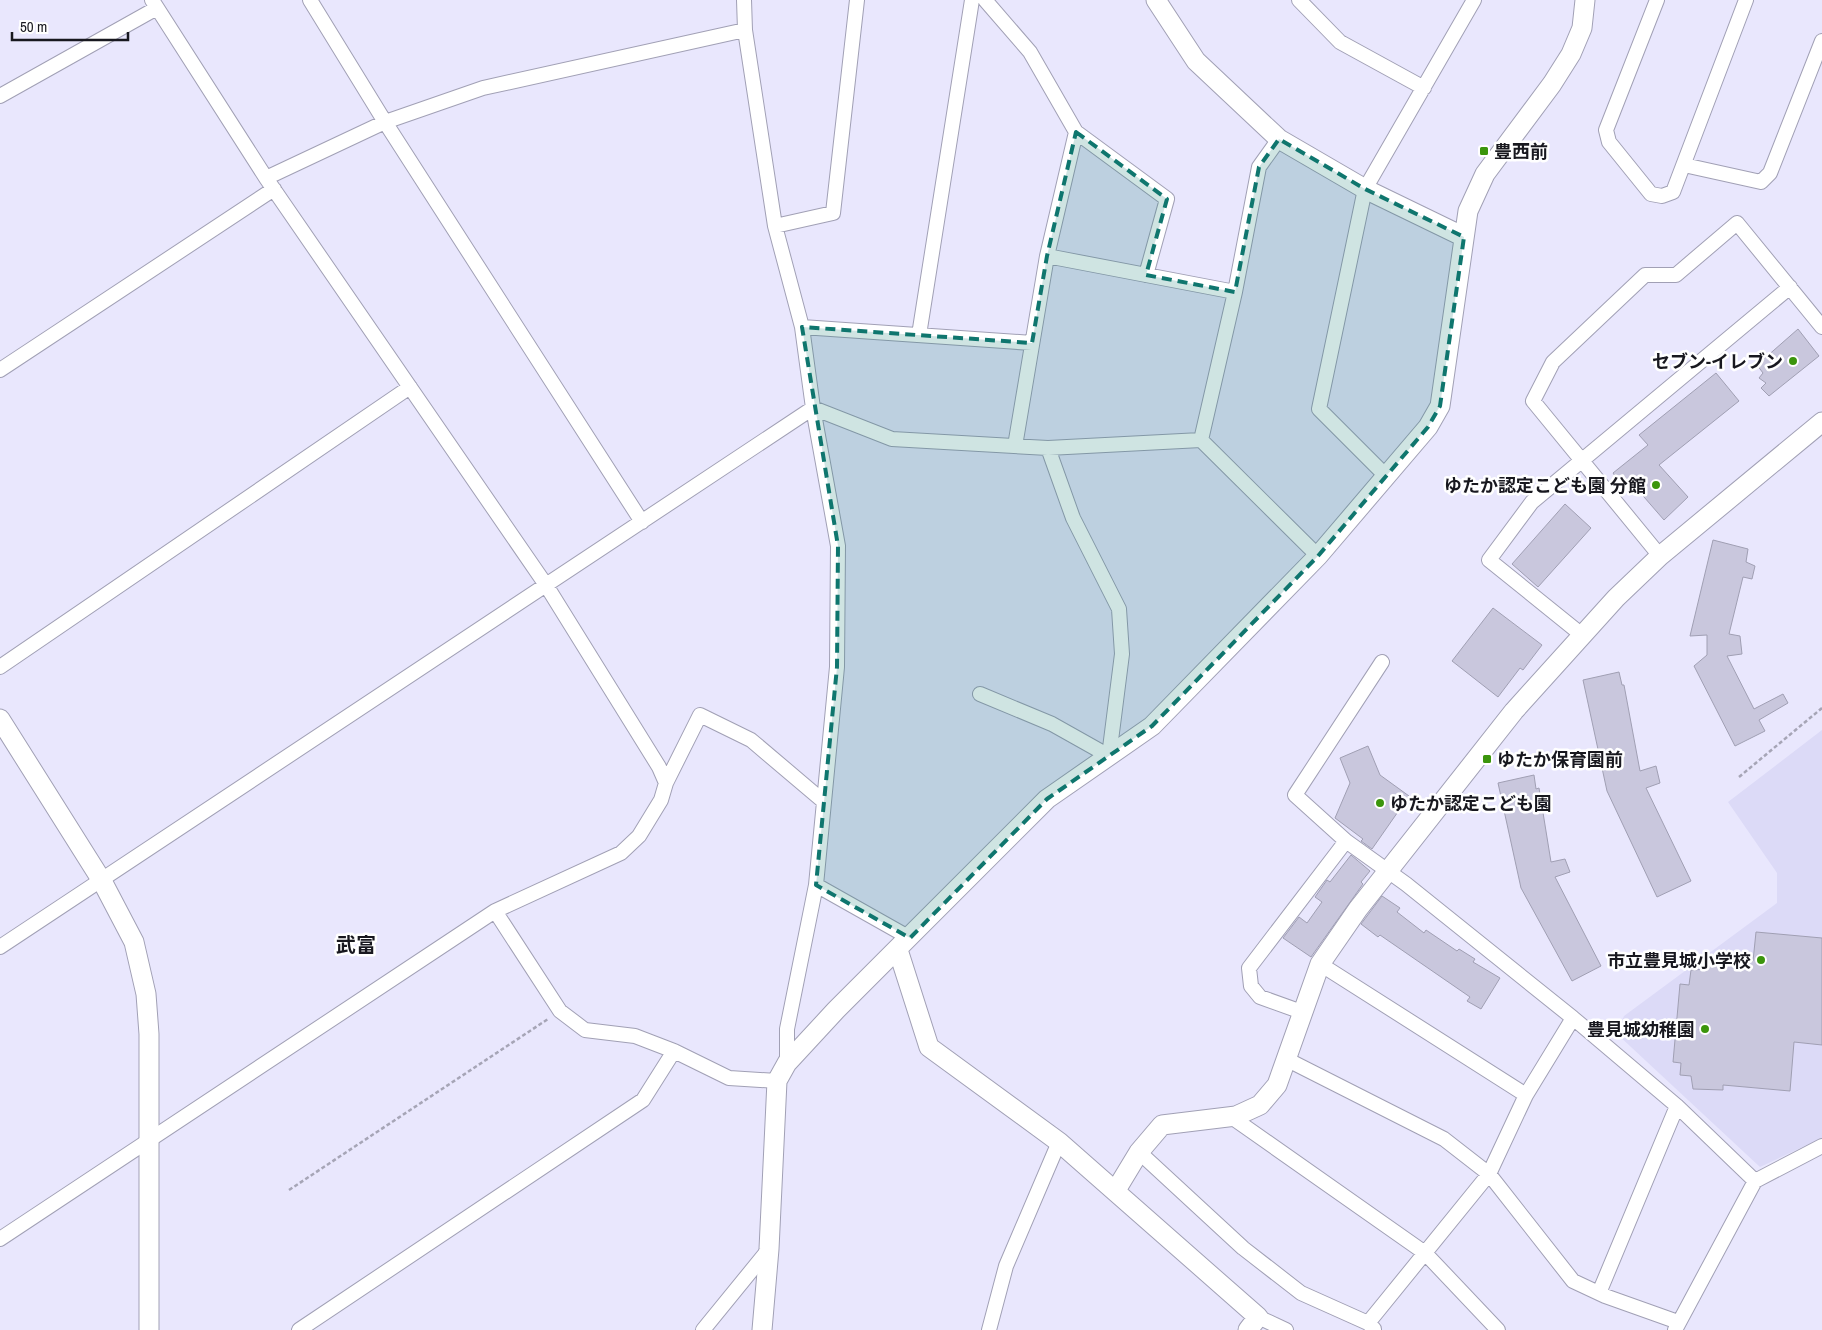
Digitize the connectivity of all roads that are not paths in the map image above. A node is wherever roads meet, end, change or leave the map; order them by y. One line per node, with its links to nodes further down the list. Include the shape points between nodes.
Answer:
1 (310, 0): 17 (street)
2 (744, 0): 13 (street)
3 (857, 0): 23 (street, via 833,213)
4 (972, 0): 31 (street)
5 (986, 0): 18 (street, via 1030,52)
6 (1156, 0): 19 (street, via 1196,61)
7 (1299, 0): 15 (street, via 1340,42)
8 (1474, 0): 15 (street, via 1473,7)
9 (1585, 0): 24 (street, via 1582,28 1570,54 1552,84 1485,174 1468,211)
10 (1657, 0): 20 (street, via 1606,130 1609,142 1651,194 1662,196 1673,192)
11 (1746, 0): 20 (street)
12 (155, 4): 16 (street); 21 (street)
13 (745, 30): 17 (street, via 483,88); 23 (street)
14 (1822, 41): 20 (street, via 1770,173 1761,182)
15 (1424, 88): 22 (street)
16 (0, 96)
17 (385, 122): 21 (street); 42 (street)
18 (1076, 132): 25 (street); 26 (street, via 1167,199)
19 (1279, 139): 22 (street); 28 (street, via 1259,167)
20 (1684, 165)
21 (270, 184): 33 (street); 34 (street)
22 (1365, 189): 24 (street); 41 (street, via 1319,409)
23 (776, 226): 29 (street)
24 (1464, 237): 41 (street, via 1440,406 1428,427)
25 (1047, 256): 26 (street); 32 (street)
26 (1146, 275): 28 (street)
27 (1790, 287): 30 (street); 40 (street); 40 (street, via 1737,223 1676,275 1645,275 1553,362 1533,401)
28 (1235, 292): 37 (street)
29 (802, 326): 31 (street); 35 (street)
30 (1822, 327)
31 (919, 335): 32 (street)
32 (1032, 343): 38 (street)
33 (0, 370)
34 (410, 386): 45 (street); 48 (street)
35 (814, 408): 38 (street, via 892,439); 42 (street); 53 (street, via 838,546 837,667)
36 (1822, 422): 44 (street)
37 (1202, 440): 39 (street); 43 (street)
38 (1014, 446): 39 (street)
39 (1048, 448): 51 (street, via 1073,518 1118,609 1122,654)
40 (1582, 460): 44 (street); 46 (street, via 1532,502 1489,560)
41 (1386, 476): 43 (street)
42 (642, 522): 45 (street)
43 (1318, 556): 51 (street, via 1152,726)
44 (1660, 556): 46 (street)
45 (546, 585): 52 (street); 56 (street)
46 (1582, 635): 55 (street, via 1514,710)
47 (1382, 662): 54 (street, via 1295,795)
48 (0, 667)
49 (980, 694): 51 (street, via 1052,724)
50 (0, 719): 56 (street)
51 (1109, 756): 59 (street, via 1047,799)
52 (666, 783): 53 (street, via 700,715 751,740); 58 (street, via 661,800 639,836 620,853)
53 (823, 801): 57 (street)
54 (1346, 841): 55 (street); 62 (street, via 1249,968 1251,986 1260,997)
55 (1388, 872): 61 (street); 63 (street)
56 (102, 881): 60 (street); 71 (street, via 134,942 146,994)
57 (816, 885): 59 (street); 66 (street, via 786,1029)
58 (496, 911): 64 (street, via 560,1011 585,1030 634,1036); 71 (street)
59 (904, 944): 66 (street, via 836,1010); 72 (street, via 928,1047)
60 (0, 947)
61 (1320, 964): 62 (street); 68 (street)
62 (1302, 1012): 65 (street)
63 (1573, 1018): 68 (street); 69 (street)
64 (674, 1051): 67 (street, via 730,1078); 86 (street, via 643,1100)
65 (1286, 1059): 70 (street, via 1277,1086 1260,1105); 75 (street, via 1444,1139)
66 (788, 1063): 67 (street)
67 (778, 1081): 79 (street)
68 (1526, 1095): 75 (street)
69 (1676, 1106): 76 (street); 81 (street)
70 (1230, 1116): 74 (street, via 1162,1125); 80 (street)
71 (149, 1142): 78 (street); 85 (street)
72 (1059, 1142): 77 (street); 89 (street, via 1006,1266)
73 (1822, 1146): 76 (street)
74 (1139, 1152): 77 (street); 84 (street, via 1243,1248 1301,1293)
75 (1489, 1174): 80 (street); 81 (street, via 1572,1281)
76 (1755, 1181): 83 (street)
77 (1116, 1190): 82 (street)
78 (0, 1239)
79 (769, 1249): 87 (street); 88 (street)
80 (1425, 1253): 84 (street); 91 (street)
81 (1599, 1294): 83 (street)
82 (1253, 1324): 90 (street)
83 (1677, 1326)
84 (1371, 1327)
85 (150, 1330)
86 (299, 1330)
87 (703, 1330)
88 (762, 1330)
89 (989, 1330)
90 (1286, 1330)
91 (1498, 1330)

